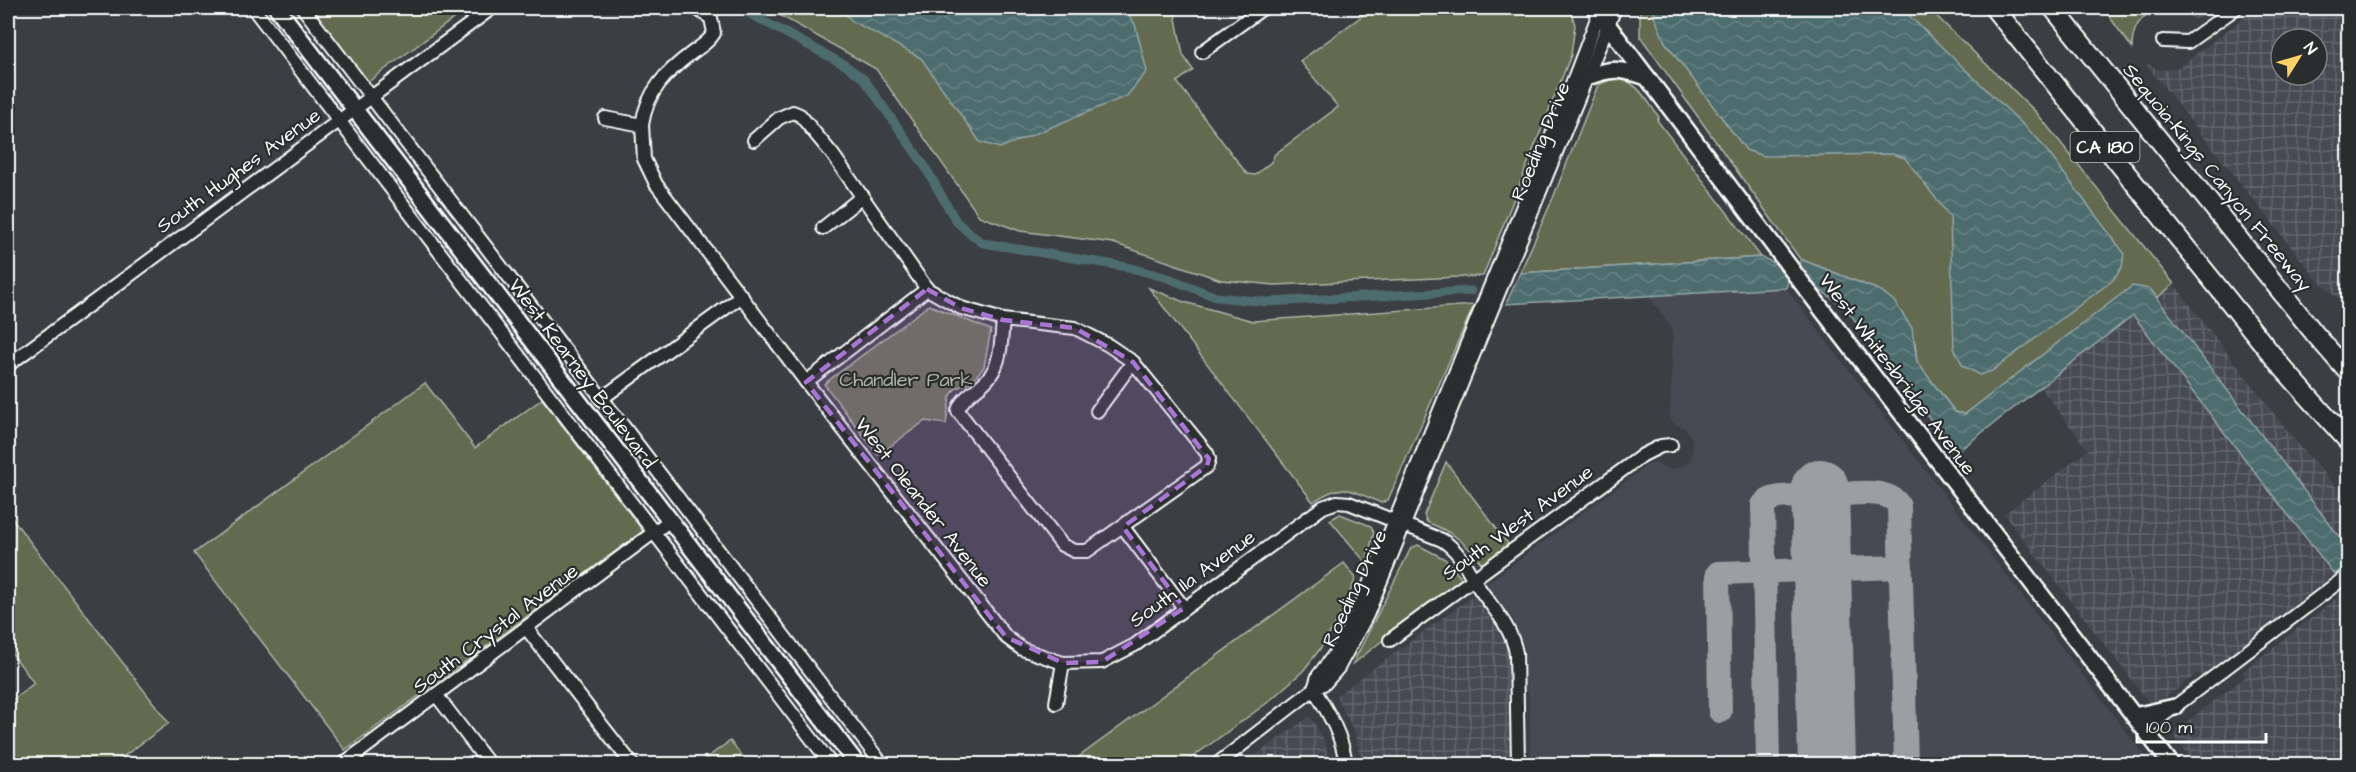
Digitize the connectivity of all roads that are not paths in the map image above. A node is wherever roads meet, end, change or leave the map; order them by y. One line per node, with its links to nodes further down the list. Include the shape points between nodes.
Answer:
1 (253, 8): 20 (street, West Kearney Boulevard)
2 (277, 8): 18 (main road, West Kearney Boulevard)
3 (303, 8): 16 (street, West Kearney Boulevard)
4 (492, 8): 16 (street, South Hughes Avenue)
5 (696, 8): 21 (street, West Oleander Avenue, via 711,18 715,29 708,40 654,87)
6 (1263, 8): 13 (street)
7 (1615, 8): 11 (street, Roeding Drive)
8 (1994, 8): 35 (highway, CA 180, via 2281,366)
9 (2054, 8): 17 (highway, Sequoia–Kings Canyon Freeway / CA 180)
10 (2236, 8): 12 (street, via 2187,42)
11 (1601, 13): 14 (main road, West Whitesbridge Avenue); 15 (street, Roeding Drive); 38 (street, Roeding Drive)
12 (2163, 41)
13 (1202, 52)
14 (1647, 76): 15 (main road, via 1617,69); 51 (main road, West Whitesbridge Avenue)
15 (1586, 78): 38 (street, Roeding Drive)
16 (371, 96): 18 (street, South Hughes Avenue); 33 (street, West Kearney Boulevard)
17 (2132, 105): 28 (highway); 31 (highway, Sequoia–Kings Canyon Freeway / CA 180)
18 (355, 108): 20 (street, South Hughes Avenue); 37 (main road, West Kearney Boulevard)
19 (605, 118): 21 (street)
20 (339, 120): 30 (street, South Hughes Avenue); 40 (street, West Kearney Boulevard)
21 (642, 125): 26 (street, West Oleander Avenue, via 644,159 656,184)
22 (754, 140): 23 (street, via 779,118 793,112 800,115)
23 (863, 196): 24 (street); 25 (street)
24 (824, 228)
25 (927, 289): 27 (street, via 961,308); 32 (street)
26 (742, 296): 32 (street, West Oleander Avenue); 33 (street)
27 (1003, 320): 29 (street, via 1074,328); 39 (street, via 1000,352 990,376 960,402 958,411 1062,545 1074,551 1087,551)
28 (2349, 357)
29 (1133, 362): 34 (street); 39 (street, via 1209,459 1207,466)
30 (8, 365)
31 (2349, 372)
32 (806, 382): 46 (street, West Oleander Avenue, via 998,629 1022,649)
33 (601, 399): 58 (street, West Kearney Boulevard)
34 (1097, 411)
35 (2349, 441)
36 (1671, 445): 42 (street, South West Avenue, via 1643,455)
37 (669, 521): 40 (street, South Crystal Avenue); 57 (main road, West Kearney Boulevard)
38 (1400, 523): 42 (street, via 1451,546); 43 (street, South Ila Avenue, via 1348,503 1323,507); 47 (street, Roeding Drive, via 1348,632 1318,676)
39 (1123, 526): 43 (street)
40 (653, 533): 44 (street, South Crystal Avenue); 56 (street, West Kearney Boulevard)
41 (2348, 576): 50 (street)
42 (1474, 578): 45 (street, South West Avenue); 61 (street, via 1508,627 1514,645)
43 (1184, 608): 46 (street, South Ila Avenue, via 1135,645 1101,663)
44 (527, 629): 48 (street, South Crystal Avenue); 55 (street)
45 (1390, 640)
46 (1063, 663): 49 (street)
47 (1314, 689): 59 (street); 60 (street, via 1334,723)
48 (437, 696): 53 (street, South Crystal Avenue); 54 (street)
49 (1056, 703)
50 (2175, 707): 51 (main road); 52 (street)
51 (2134, 716): 52 (main road, West Whitesbridge Avenue)
52 (2144, 730): 62 (main road, West Whitesbridge Avenue)
53 (344, 764)
54 (489, 765)
55 (632, 765)
56 (831, 765)
57 (856, 765)
58 (882, 765)
59 (1217, 765)
60 (1346, 765)
61 (1518, 765)
62 (2171, 765)

